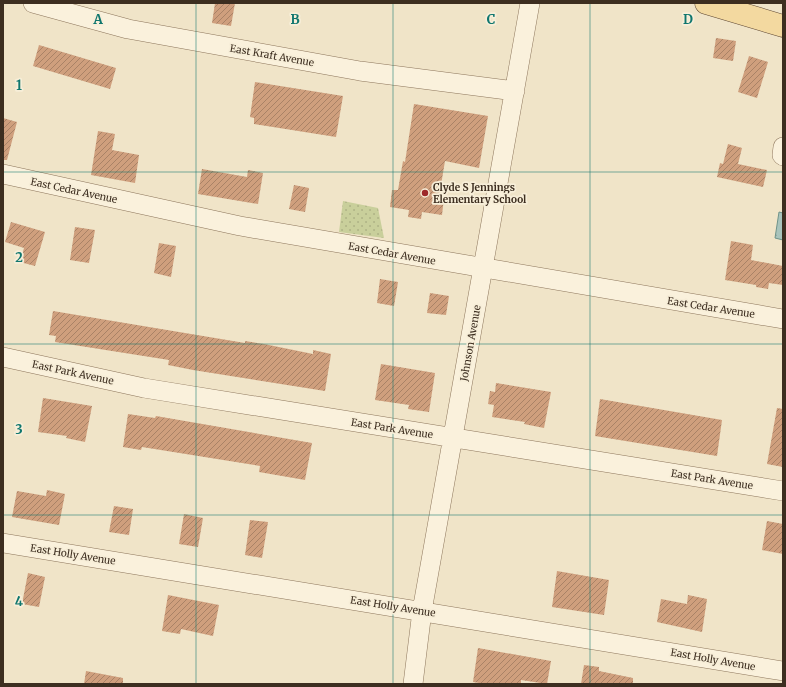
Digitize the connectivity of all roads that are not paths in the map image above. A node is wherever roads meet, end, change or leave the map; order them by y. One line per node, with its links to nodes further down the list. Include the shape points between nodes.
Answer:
1 (33, 3): 6 (street, East Kraft Avenue, via 128,29 360,71)
2 (530, 3): 6 (street, Johnson Avenue)
3 (706, 3): 4 (main road)
4 (729, 7): 5 (main road)
5 (783, 26)
6 (515, 91): 10 (street, Johnson Avenue)
7 (783, 147): 8 (street)
8 (783, 156)
9 (3, 174): 10 (street, East Cedar Avenue, via 240,226)
10 (483, 269): 11 (street, East Cedar Avenue); 13 (street, Johnson Avenue)
11 (783, 319)
12 (3, 357): 13 (street, East Park Avenue, via 144,388)
13 (452, 438): 14 (street, East Park Avenue); 16 (street, Johnson Avenue)
14 (783, 491)
15 (3, 543): 16 (street, East Holly Avenue)
16 (422, 611): 17 (street, East Holly Avenue); 18 (street, Johnson Avenue)
17 (783, 671)
18 (413, 684)

